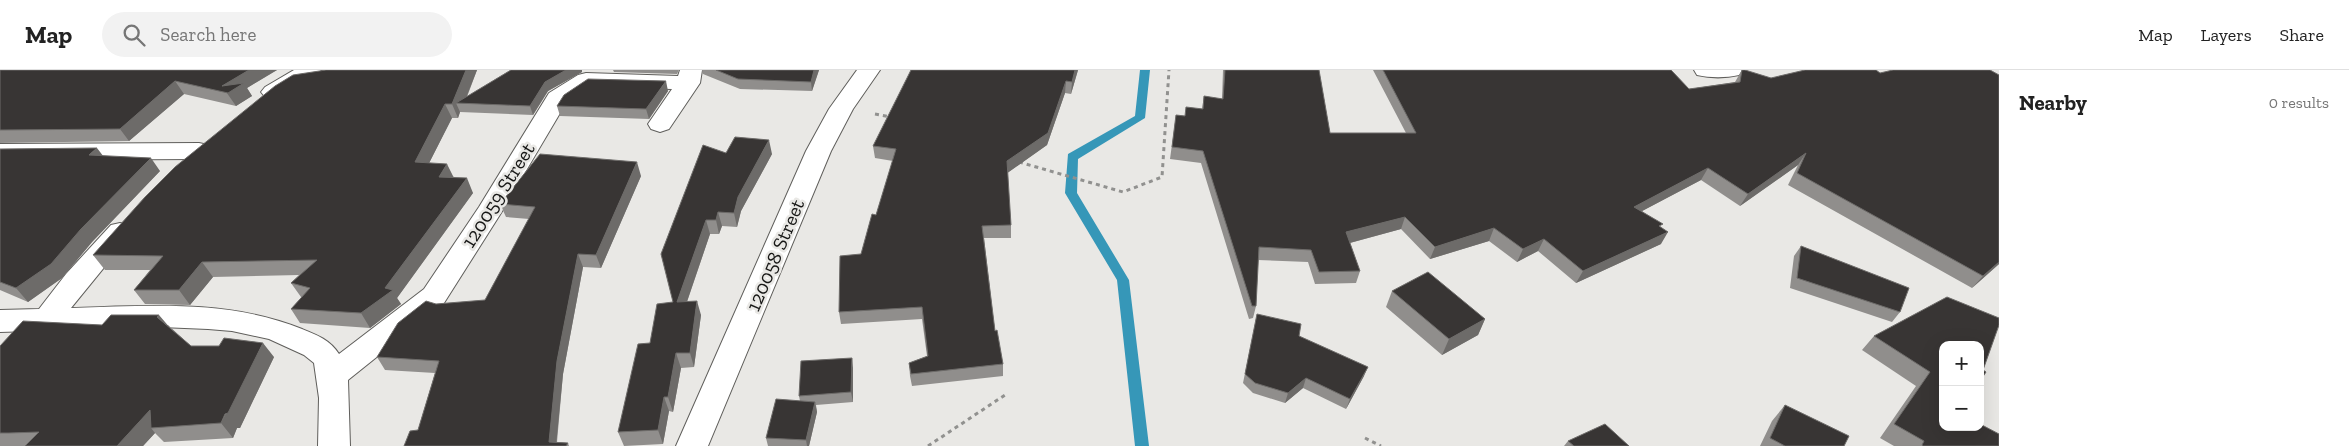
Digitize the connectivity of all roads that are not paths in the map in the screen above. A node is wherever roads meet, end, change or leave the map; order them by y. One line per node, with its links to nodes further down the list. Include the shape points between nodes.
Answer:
1 (310, 70): 6 (street)
2 (869, 70): 15 (street, 120058 Street, via 840,109 795,205)
3 (1705, 70): 4 (street)
4 (1731, 70)
5 (689, 76): 7 (street); 13 (street, 120059 Street, via 586,80 557,98 434,296)
6 (251, 107)
7 (660, 124)
8 (0, 152): 9 (street, via 206,144)
9 (178, 172)
10 (138, 212): 11 (street)
11 (47, 320): 12 (street); 13 (street, via 180,316 239,322 285,333 315,348 324,354)
12 (0, 321)
13 (333, 376): 14 (street)
14 (334, 446)
15 (692, 446)

